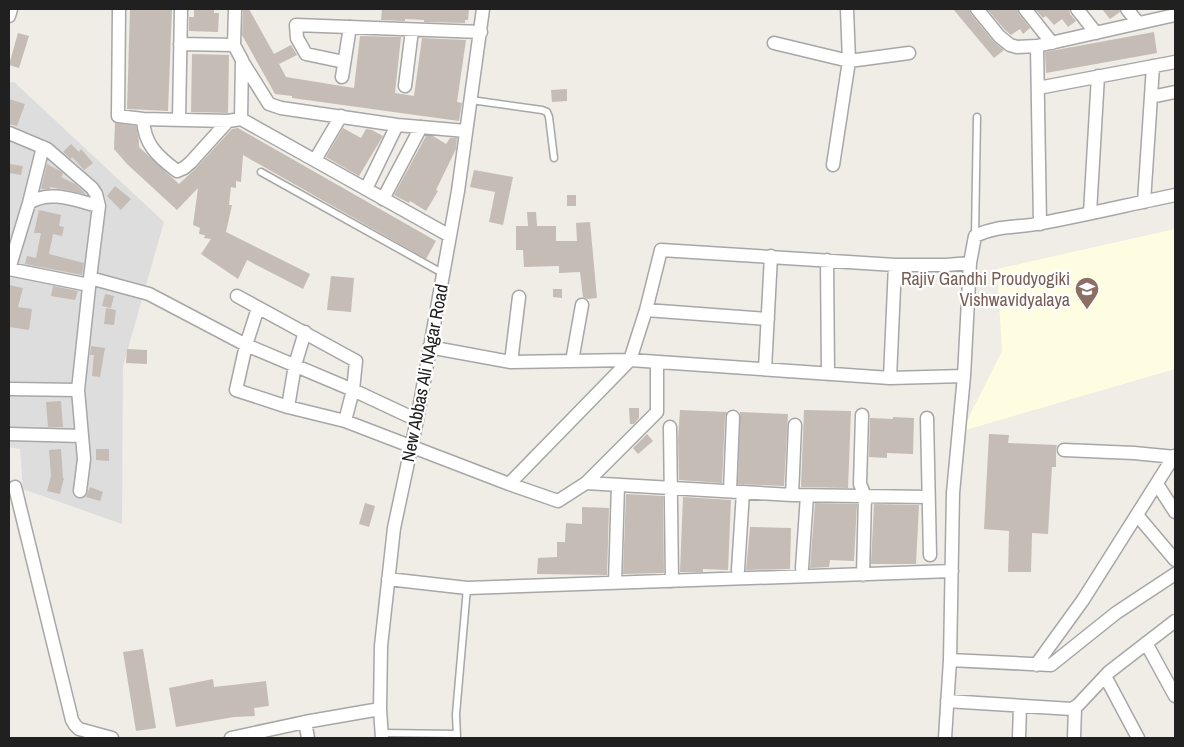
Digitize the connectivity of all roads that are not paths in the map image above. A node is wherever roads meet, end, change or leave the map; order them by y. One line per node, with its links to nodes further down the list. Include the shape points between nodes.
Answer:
1 (11, 9): 13 (street)
2 (119, 9): 39 (street, via 118,116)
3 (181, 9): 21 (street)
4 (235, 9): 22 (street)
5 (483, 9): 17 (street, New Abbas Ali NAgar Road)
6 (847, 9): 26 (street)
7 (977, 9): 23 (street, via 1010,45)
8 (1025, 9): 20 (street)
9 (1077, 9): 18 (street)
10 (1127, 9): 14 (street)
11 (1154, 14): 12 (street); 14 (street)
12 (1175, 15)
13 (9, 16)
14 (1138, 23): 18 (street)
15 (350, 27): 16 (street); 27 (street); 27 (street, via 296,25 297,38 306,54)
16 (412, 30): 17 (street); 32 (street)
17 (481, 32): 36 (street, New Abbas Ali NAgar Road)
18 (1096, 32): 20 (street)
19 (774, 43): 26 (street)
20 (1052, 43): 23 (street)
21 (180, 44): 22 (street); 40 (street)
22 (234, 45): 25 (street)
23 (1037, 46): 33 (street)
24 (909, 52): 26 (street)
25 (242, 60): 37 (street, via 269,104); 41 (street)
26 (849, 61): 49 (street)
27 (344, 62): 31 (street)
28 (1175, 62): 29 (street)
29 (1153, 66): 30 (street); 35 (street)
30 (1098, 76): 33 (street); 57 (street)
31 (342, 77)
32 (405, 86)
33 (1038, 88): 58 (street)
34 (1175, 92): 35 (street)
35 (1151, 97): 54 (street)
36 (471, 100): 44 (street, New Abbas Ali NAgar Road); 47 (lane, via 547,112)
37 (341, 116): 42 (street); 48 (street)
38 (977, 117): 59 (lane)
39 (143, 119): 40 (street); 41 (street, via 149,145 177,171)
40 (180, 119): 41 (street)
41 (235, 120): 48 (street)
42 (397, 126): 43 (street); 51 (street)
43 (421, 128): 44 (street); 53 (street)
44 (466, 131): 60 (street, New Abbas Ali NAgar Road)
45 (9, 132): 46 (street)
46 (43, 148): 55 (street); 56 (street, via 92,188)
47 (554, 158)
48 (315, 160): 51 (street)
49 (833, 165)
50 (261, 172): 66 (lane)
51 (366, 189): 53 (street)
52 (1175, 195): 54 (street)
53 (383, 199): 60 (street)
54 (1144, 202): 57 (street)
55 (29, 203): 56 (street, via 49,196); 65 (street)
56 (99, 206): 67 (street)
57 (1090, 213): 58 (street)
58 (1040, 224): 59 (street)
59 (984, 232): 63 (street)
60 (450, 236): 66 (street, New Abbas Ali NAgar Road)
61 (771, 256): 62 (street); 72 (street, via 661,250); 73 (street)
62 (827, 260): 64 (street); 83 (street)
63 (970, 263): 64 (street); 84 (street)
64 (895, 265): 85 (street)
65 (9, 269): 67 (street)
66 (444, 274): 76 (street, New Abbas Ali NAgar Road)
67 (89, 282): 75 (street, via 149,294); 87 (street)
68 (237, 296): 71 (street)
69 (519, 297): 79 (street)
70 (582, 305): 78 (street)
71 (258, 308): 74 (street); 75 (street)
72 (646, 310): 73 (street); 77 (street)
73 (768, 319): 82 (street)
74 (305, 332): 81 (street); 88 (street, via 356,361)
75 (246, 345): 81 (street); 89 (street, via 236,390)
76 (429, 347): 79 (street); 93 (street, New Abbas Ali NAgar Road)
77 (630, 360): 78 (street); 80 (street); 103 (street)
78 (572, 361): 79 (street)
79 (510, 362)
80 (657, 362): 82 (street); 102 (street, via 657,412)
81 (295, 365): 88 (street); 89 (street)
82 (765, 369): 83 (street)
83 (828, 374): 85 (street)
84 (964, 376): 85 (street); 121 (street, via 953,494)
85 (890, 378)
86 (11, 389): 87 (street)
87 (78, 390): 98 (street)
88 (353, 390): 93 (street); 94 (street)
89 (288, 407): 94 (street)
90 (862, 415): 113 (street, via 860,484)
91 (733, 417): 108 (street)
92 (928, 418): 114 (street)
93 (417, 420): 99 (street, New Abbas Ali NAgar Road)
94 (345, 421): 99 (street)
95 (795, 425): 111 (street)
96 (670, 427): 107 (street)
97 (9, 434): 98 (street)
98 (82, 436): 109 (street, via 84,459)
99 (412, 446): 103 (street); 124 (street, New Abbas Ali NAgar Road, via 394,528)
100 (1064, 450): 101 (street)
101 (1174, 456): 104 (street)
102 (586, 483): 103 (street, via 558,501); 105 (street)
103 (508, 484)
104 (1157, 484): 115 (street); 116 (street)
105 (618, 485): 107 (street); 126 (street)
106 (15, 487): 142 (street, via 74,726)
107 (670, 487): 108 (street); 125 (street)
108 (730, 490): 110 (street)
109 (80, 491)
110 (743, 492): 111 (street); 120 (street)
111 (792, 495): 112 (street)
112 (807, 496): 113 (street); 119 (street)
113 (865, 496): 114 (street); 123 (street)
114 (928, 497): 117 (street)
115 (1175, 512)
116 (1137, 514): 118 (street); 131 (street, via 1083,600)
117 (930, 555)
118 (1175, 560)
119 (802, 568)
120 (738, 570)
121 (952, 571): 123 (street); 130 (street)
122 (1175, 574): 131 (street, via 1116,613 1056,662)
123 (863, 575): 125 (street)
124 (388, 579): 127 (street); 137 (street, New Abbas Ali NAgar Road, via 381,646)
125 (672, 580): 126 (street)
126 (615, 583): 127 (street)
127 (467, 588): 141 (lane)
128 (1175, 621): 129 (street)
129 (1146, 643): 132 (street); 133 (street)
130 (950, 660): 131 (street); 134 (street)
131 (1036, 665)
132 (1104, 676): 136 (street); 148 (street)
133 (1175, 696)
134 (947, 701): 135 (street); 145 (street)
135 (1020, 706): 136 (street); 146 (street)
136 (1075, 708): 147 (street)
137 (380, 709): 138 (street); 140 (street, New Abbas Ali NAgar Road)
138 (304, 722): 139 (street); 144 (street)
139 (257, 736): 143 (street)
140 (382, 736): 141 (lane)
141 (457, 736)
142 (112, 738)
143 (231, 738)
144 (308, 738)
145 (945, 738)
146 (1019, 738)
147 (1074, 738)
148 (1138, 738)

